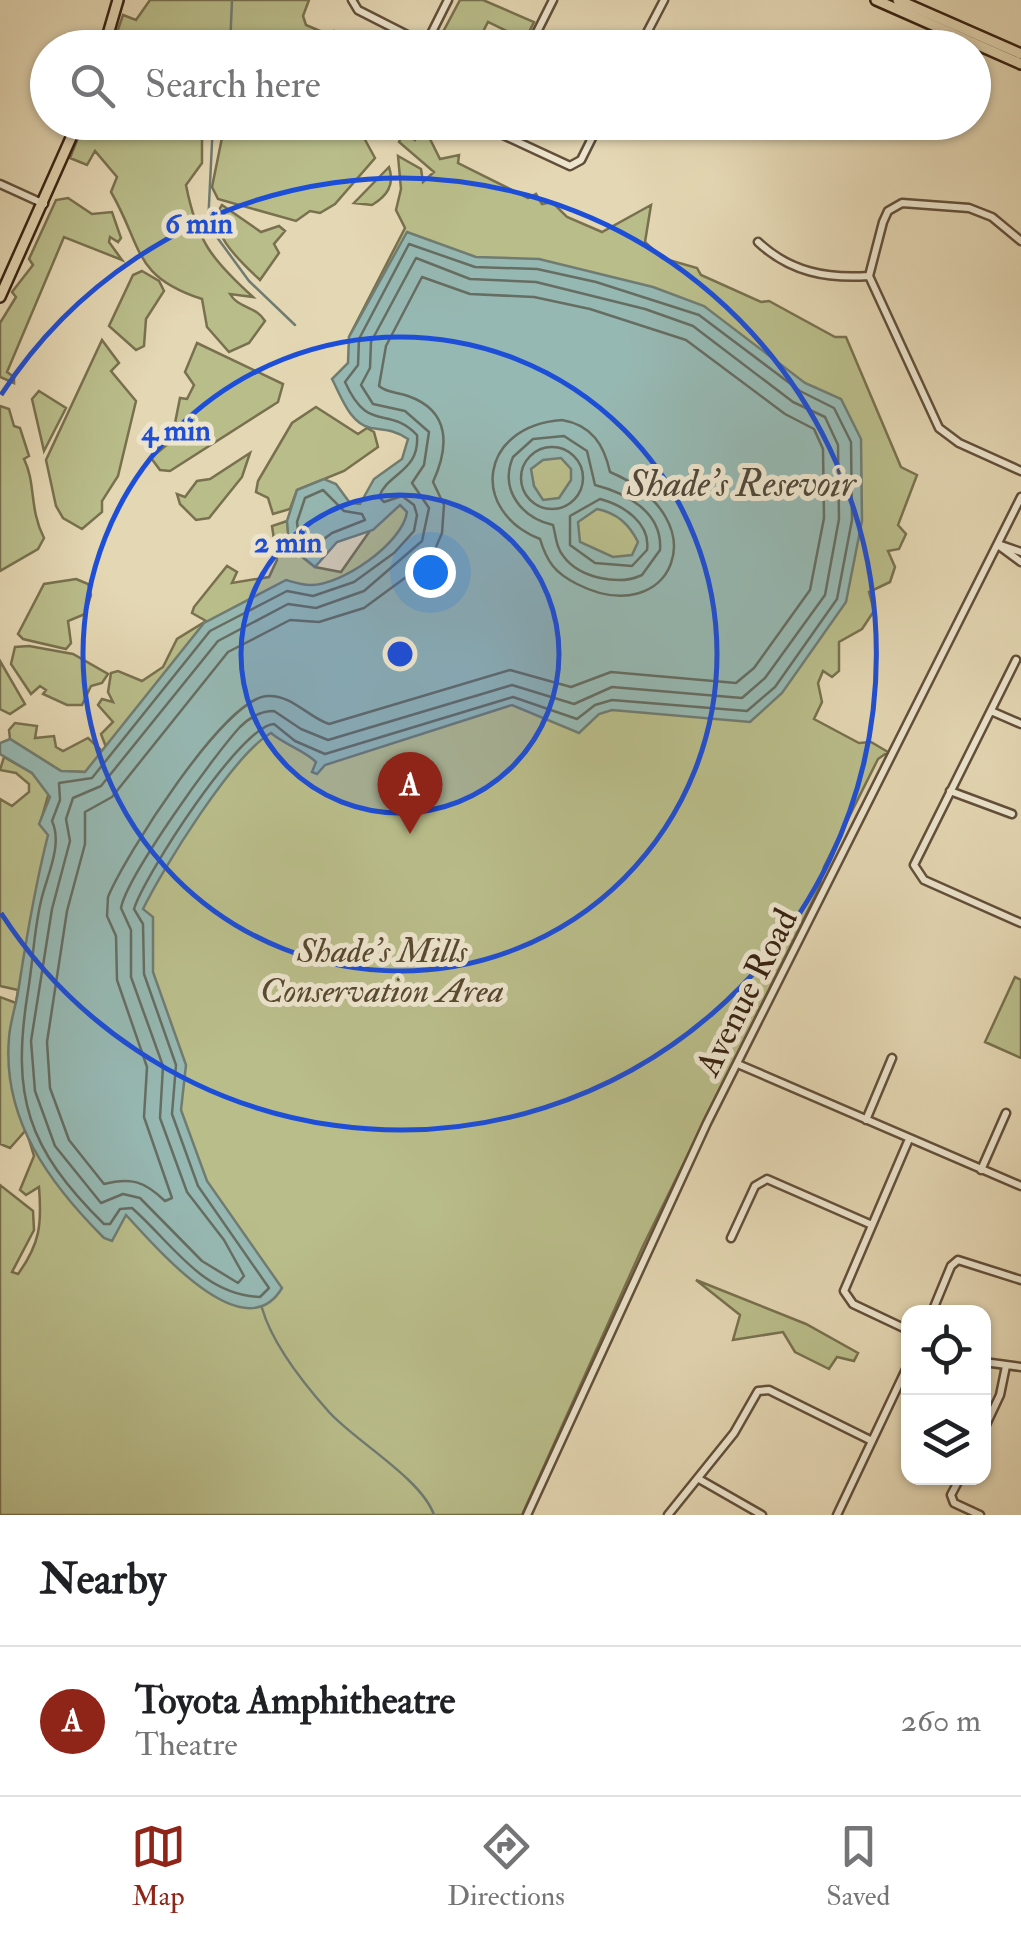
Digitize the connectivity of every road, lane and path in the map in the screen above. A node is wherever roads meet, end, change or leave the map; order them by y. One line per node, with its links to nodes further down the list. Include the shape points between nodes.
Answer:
1 (118, 0): 8 (main road)
2 (352, 0): 9 (street, via 358,10)
3 (448, 0): 10 (street)
4 (553, 0): 11 (street)
5 (664, 0): 12 (street)
6 (876, 0): 13 (main road)
7 (898, 0): 14 (main road)
8 (109, 30)
9 (397, 30)
10 (433, 30)
11 (538, 30)
12 (649, 30)
13 (944, 30)
14 (966, 30)
15 (991, 41): 17 (main road)
16 (991, 51): 18 (main road)
17 (1021, 54)
18 (1021, 64)
19 (71, 140): 23 (main road)
20 (514, 140): 21 (street, via 570,166)
21 (591, 140)
22 (0, 184): 23 (street)
23 (44, 204): 27 (main road)
24 (758, 242): 26 (street, via 820,276)
25 (1021, 242): 26 (street, via 982,212 902,204 882,222)
26 (869, 276): 28 (street, via 938,428)
27 (0, 297)
28 (1021, 471)
29 (1021, 497): 30 (street, Avenue Road)
30 (997, 544): 31 (street); 32 (street); 40 (street, Avenue Road)
31 (1021, 552)
32 (1021, 562)
33 (1016, 660): 34 (street)
34 (991, 711): 35 (street); 36 (street)
35 (1021, 724)
36 (950, 792): 37 (street); 38 (street, via 915,871)
37 (1012, 814)
38 (1021, 923)
39 (892, 1058): 42 (street)
40 (740, 1065): 42 (street); 59 (street, Avenue Road, via 707,1122)
41 (1006, 1113): 44 (street)
42 (866, 1120): 43 (street)
43 (910, 1139): 44 (street); 46 (street)
44 (982, 1170): 45 (street)
45 (1021, 1186)
46 (872, 1225): 47 (street, via 766,1179 755,1186); 50 (street, via 847,1281 846,1299)
47 (731, 1238)
48 (1021, 1280): 49 (street, via 958,1260)
49 (935, 1305)
50 (901, 1326)
51 (991, 1363): 52 (street)
52 (1006, 1366): 53 (street); 55 (street)
53 (1021, 1366)
54 (901, 1380): 56 (street)
55 (991, 1414)
56 (872, 1441): 57 (street, via 763,1390); 62 (street)
57 (698, 1479): 60 (street); 61 (street)
58 (956, 1485): 63 (street, via 954,1504)
59 (527, 1515)
60 (668, 1515)
61 (762, 1515)
62 (837, 1515)
63 (980, 1515)

